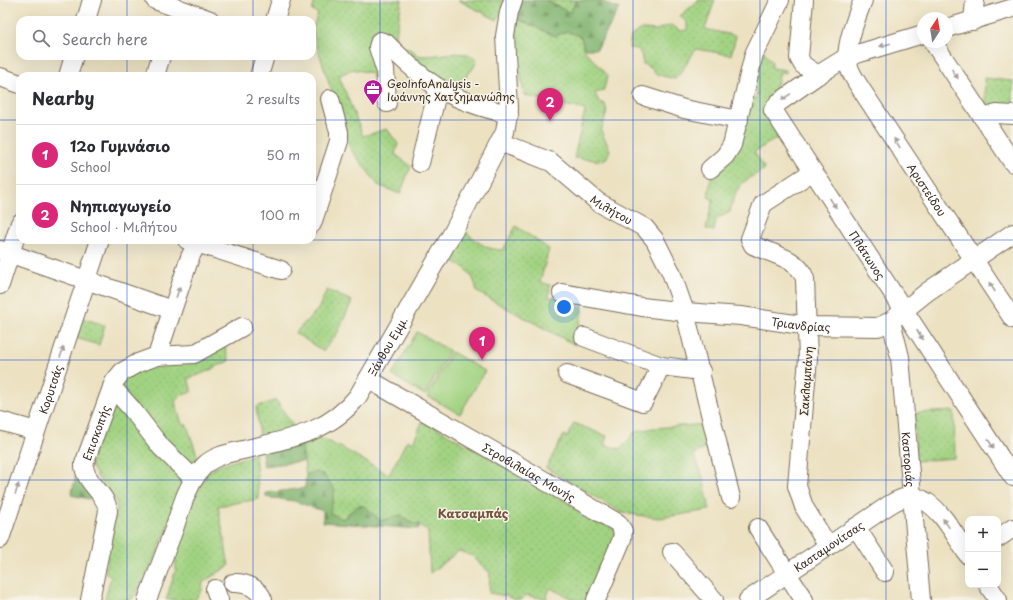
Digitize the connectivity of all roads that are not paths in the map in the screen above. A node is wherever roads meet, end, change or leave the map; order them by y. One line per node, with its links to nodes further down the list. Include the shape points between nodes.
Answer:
1 (92, 0): 11 (street)
2 (155, 0): 10 (street)
3 (281, 0): 13 (street)
4 (514, 0): 32 (street, Ξάνθου Εμμ., via 505,36)
5 (780, 0): 35 (street, via 754,54)
6 (804, 0): 25 (street, via 799,58)
7 (863, 0): 18 (street)
8 (975, 0): 14 (street)
9 (1013, 8): 14 (street)
10 (176, 9): 12 (street)
11 (87, 16)
12 (198, 16)
13 (276, 16)
14 (972, 21): 15 (street)
15 (953, 26)
16 (917, 36): 18 (street, Πλάτωνος, one-way to 18)
17 (937, 48): 34 (street, one-way to 34)
18 (847, 57): 25 (street, Πλάτωνος); 49 (street, Αριστείδου, one-way to 18, via 861,89 849,68)
19 (73, 60): 22 (street)
20 (160, 60): 23 (street)
21 (264, 60): 24 (street)
22 (69, 72)
23 (155, 72)
24 (260, 72)
25 (818, 75): 40 (street, Πλάτωνος, one-way to 40, via 778,103 773,110)
26 (0, 77): 27 (street)
27 (16, 83)
28 (438, 89): 31 (street, via 418,74 386,43 380,41 378,46 385,69); 32 (street, via 473,105); 37 (street)
29 (643, 96): 35 (street, via 684,109)
30 (330, 99): 41 (street, via 340,137)
31 (387, 103)
32 (509, 114): 36 (street, Ξάνθου Εμμ.)
33 (1013, 115): 34 (street, via 996,114)
34 (984, 118): 38 (street)
35 (739, 120): 39 (street, via 730,149)
36 (500, 142): 55 (street, Μιλήτου, via 551,162 598,202 649,232 671,272); 65 (street, Ξάνθου Εμμ., via 454,232)
37 (420, 163)
38 (1013, 163)
39 (710, 169)
40 (812, 172): 56 (street, Πλάτωνος, one-way to 56); 58 (street, Σακλαμπάνη, via 763,204 750,240 753,245 789,261 802,271 806,284)
41 (318, 183): 42 (street)
42 (316, 197)
43 (16, 231): 48 (street)
44 (1013, 233): 49 (street, Τριανδρίας)
45 (99, 244): 51 (street, Κορυτσάς)
46 (193, 244): 54 (street, one-way to 46)
47 (203, 244): 50 (street)
48 (5, 252): 51 (street); 52 (street)
49 (974, 260): 56 (street, Τριανδρίας, via 927,292); 57 (street, Αριστείδου, one-way to 49)
50 (281, 270)
51 (87, 280): 54 (street); 68 (street, Κορυτσάς, one-way to 51)
52 (0, 285)
53 (562, 294): 55 (street, Τριανδρίας)
54 (172, 310): 61 (street)
55 (685, 312): 58 (street, Τριανδρίας, via 741,316); 63 (street, Μιλήτου)
56 (898, 316): 58 (street, Τριανδρίας, via 873,327); 69 (street, Πλάτωνος, one-way to 69); 71 (street, Καστοριάς)
57 (1013, 319)
58 (808, 326): 78 (street, Σακλαμπάνη, via 807,386 797,486 804,507)
59 (242, 327): 61 (street, Επισκοπής, via 194,354)
60 (584, 337): 62 (street)
61 (157, 356): 66 (street, Επισκοπής, via 126,369 116,378)
62 (660, 366): 63 (street); 64 (street, via 643,402)
63 (701, 371): 72 (street, Μιλήτου)
64 (567, 374)
65 (368, 379): 70 (street, Ξάνθου Εμμ., via 353,402 329,423 298,436 216,458 205,464); 88 (street, Στροβιλαίας Μονής, via 618,523 623,531 622,539)
66 (112, 387): 70 (street, via 161,447); 85 (street, Επισκοπής, via 84,464 86,472 105,500 108,511)
67 (0, 421): 68 (street)
68 (36, 431): 77 (street, Κορυτσάς, one-way to 68)
69 (1013, 477)
70 (194, 479): 86 (street, Ξάνθου Εμμ.)
71 (911, 497): 73 (street, Κασταμονίτσας, via 895,501); 80 (street, one-way to 71, via 936,511 922,500); 92 (street, Καστοριάς)
72 (731, 498)
73 (856, 527): 78 (street, Κασταμονίτσας); 81 (street)
74 (758, 528): 82 (street)
75 (1013, 528): 76 (street)
76 (1001, 536)
77 (0, 539)
78 (828, 546): 82 (street, Κασταμονίτσας)
79 (672, 552): 89 (street)
80 (966, 552)
81 (886, 572)
82 (787, 574): 90 (street, Κασταμονίτσας); 91 (street)
83 (233, 583): 87 (street, via 254,588)
84 (990, 588): 93 (street)
85 (90, 600)
86 (147, 600)
87 (263, 600)
88 (596, 600)
89 (714, 600)
90 (748, 600)
91 (804, 600)
92 (921, 600)
93 (998, 600)

